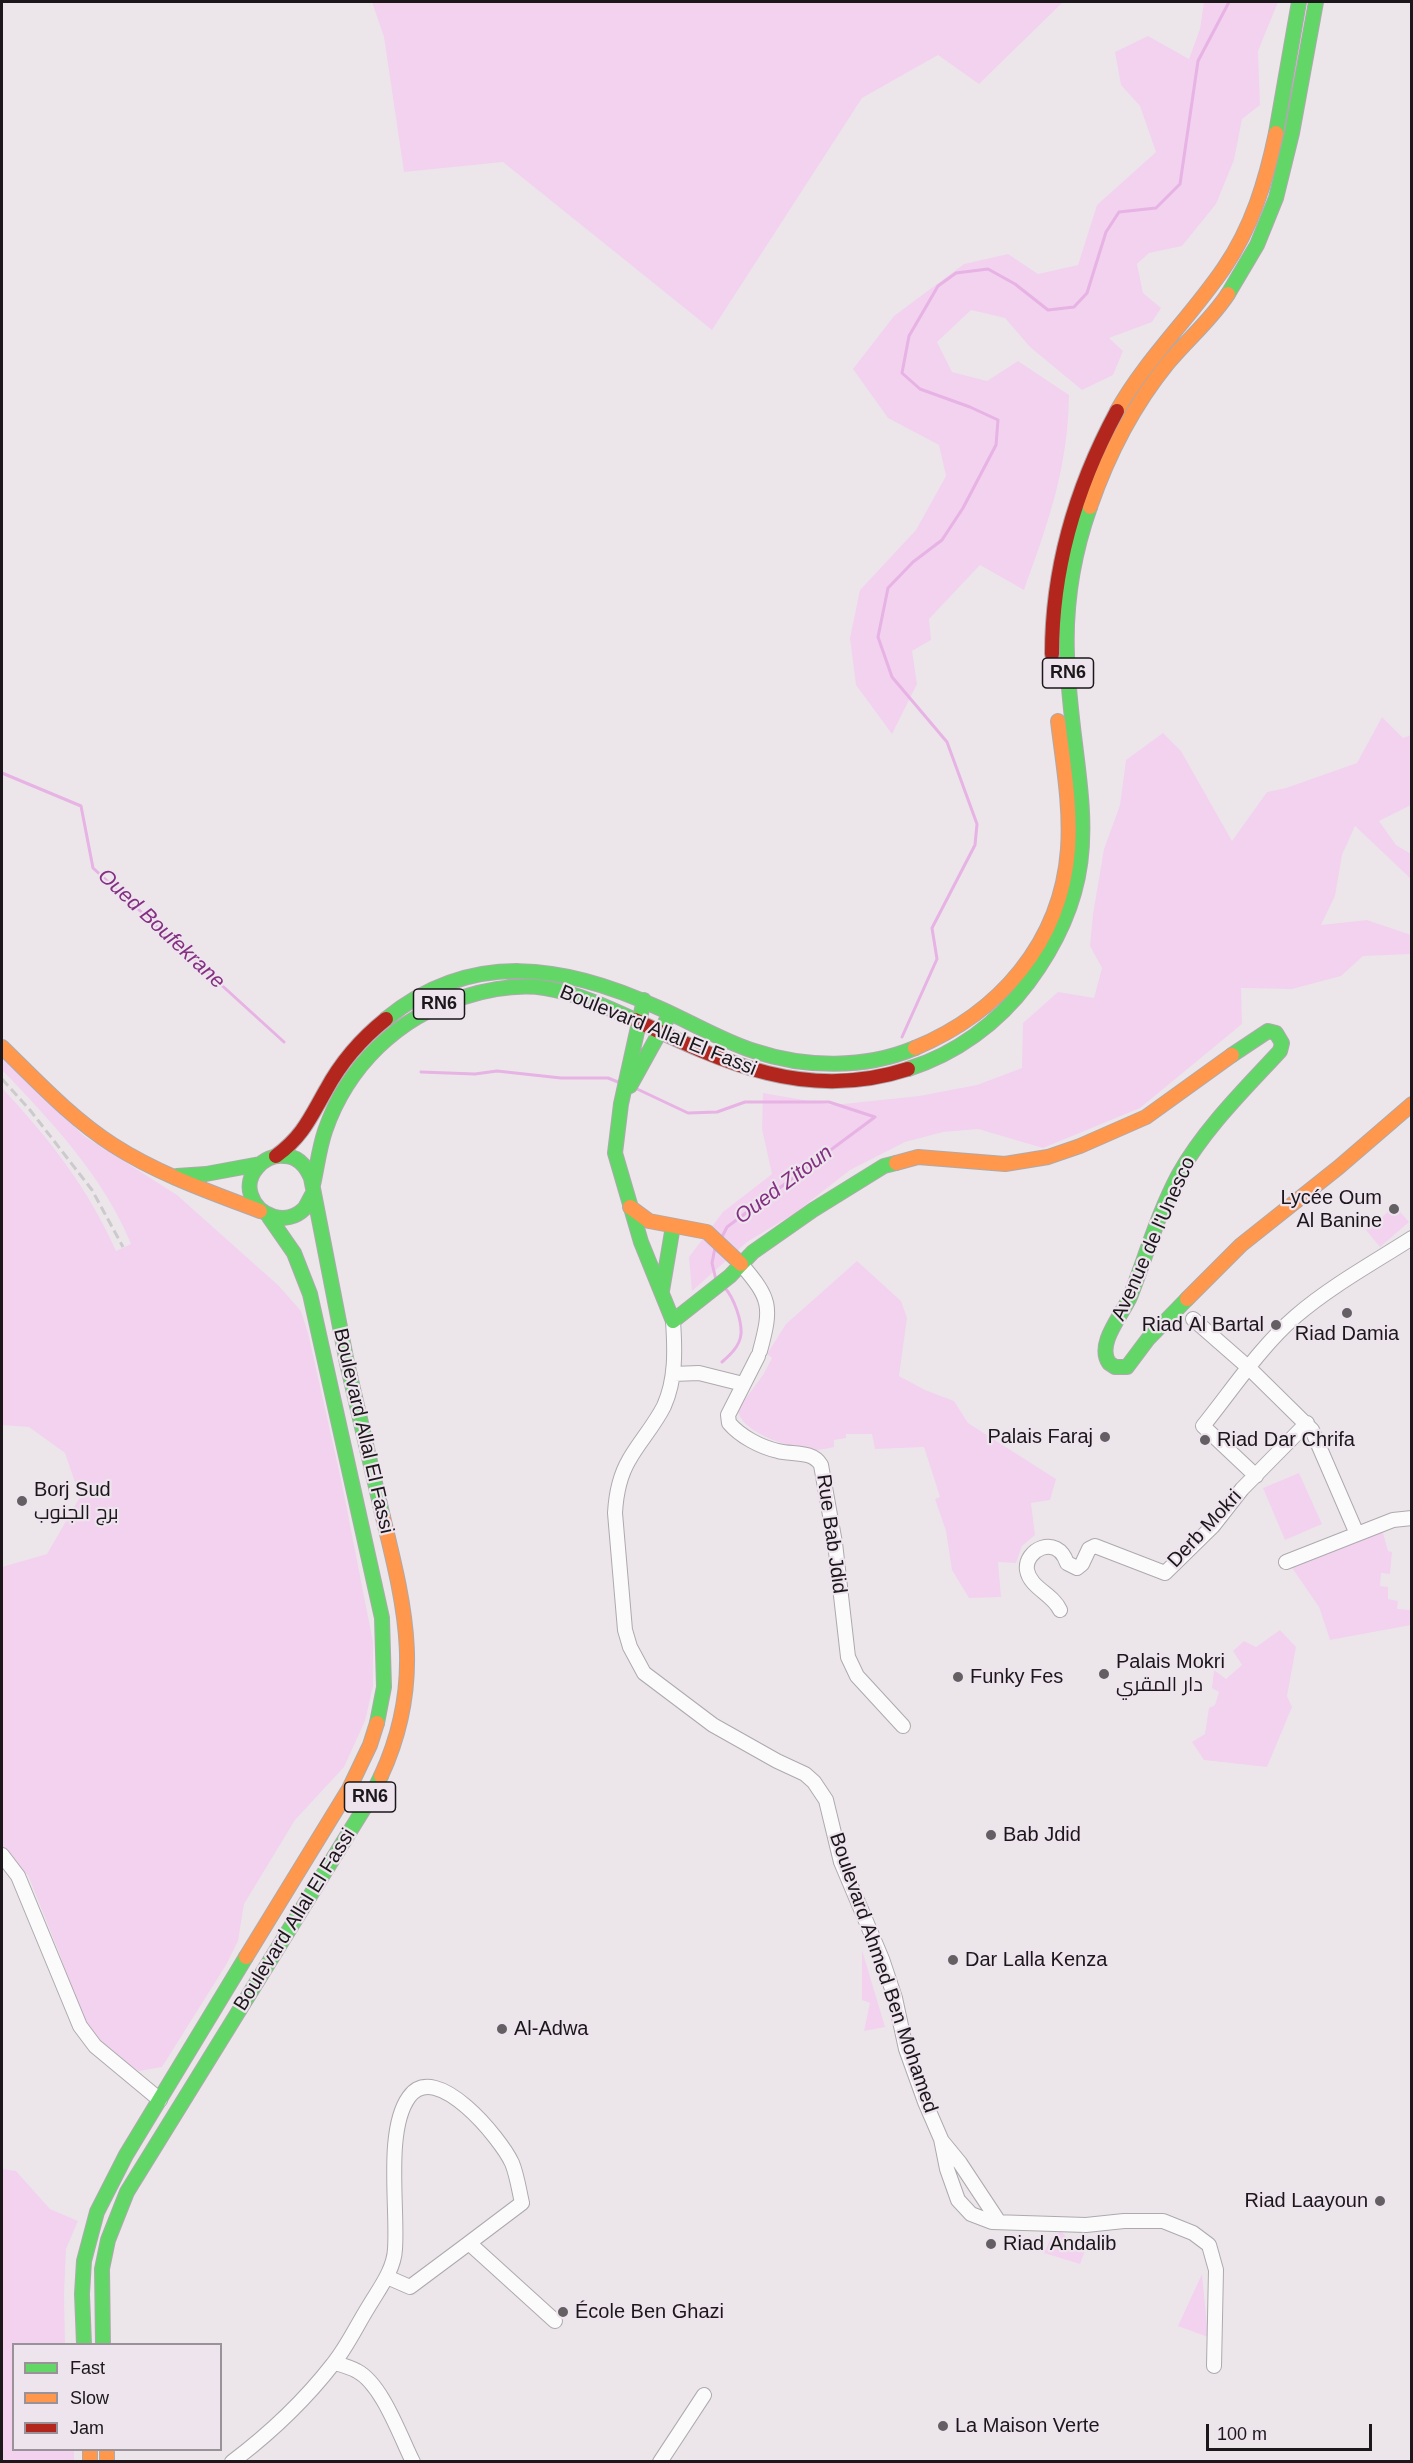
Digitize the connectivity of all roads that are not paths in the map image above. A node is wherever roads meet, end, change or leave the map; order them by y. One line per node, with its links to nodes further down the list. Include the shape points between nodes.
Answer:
1 (1299, 2): 3 (main road, RN6, via 1272,151 1254,212 1226,266 1142,372 1115,414 1082,482 1058,569 1051,617)
2 (1316, 2): 4 (main road, Boulevard Allal El Fassi / RN6, via 1282,181 1266,226 1227,297 1144,396 1122,432 1094,493 1077,553 1066,615)
3 (1053, 666)
4 (1061, 700): 5 (main road, Boulevard Allal El Fassi / RN6, via 1070,831); 6 (main road, Boulevard Allal El Fassi / RN6, via 1082,788 1083,854)
5 (1061, 892): 6 (main road); 8 (main road, Boulevard Allal El Fassi / RN6, via 1026,963 1002,993 948,1035 913,1052 834,1066 800,1063 758,1053)
6 (1076, 894): 10 (main road, Boulevard Allal El Fassi / RN6, via 1053,946 1013,1003 963,1044 903,1071 858,1081 816,1082 758,1072)
7 (644, 1000): 8 (main road, Boulevard Allal El Fassi / RN6); 9 (main road, Boulevard Ahmed Ben Mohamed); 14 (main road, Boulevard Allal El Fassi / RN6, via 579,976 548,970 487,973 433,989 390,1013 358,1043 302,1135)
8 (671, 1013): 10 (main road, Boulevard Ahmed Ben Mohamed)
9 (637, 1022): 10 (main road, Boulevard Allal El Fassi / RN6); 12 (main road, Boulevard Ahmed Ben Mohamed); 17 (main road, Boulevard Allal El Fassi / RN6, via 582,998 529,986 491,990 441,1003 399,1026 356,1072 326,1128)
10 (660, 1032): 12 (main road, Boulevard Ahmed Ben Mohamed)
11 (2, 1047): 16 (main road, via 85,1123 127,1154)
12 (621, 1104): 18 (main road, Boulevard Ahmed Ben Mohamed, via 615,1153)
13 (1412, 1104): 24 (main road, Avenue de l'Unesco, via 1241,1245)
14 (276, 1156): 15 (main road, RN6); 17 (main road, RN6, via 301,1162 312,1177)
15 (260, 1164): 16 (main road); 19 (main road, RN6, via 250,1188 254,1204)
16 (172, 1176): 19 (main road)
17 (313, 1189): 19 (main road, RN6, via 304,1210 296,1215 278,1219); 46 (main road, Boulevard Allal El Fassi / RN6, via 403,1616 407,1669 404,1710 393,1753 368,1802 127,2192 108,2240 102,2269)
18 (630, 1207): 20 (main road, Rue Bab Jdid, via 649,1221); 23 (main road, Boulevard Ahmed Ben Mohamed)
19 (264, 1214): 37 (main road, Boulevard Allal El Fassi / RN6, via 295,1254 310,1294 382,1618 384,1692 378,1729 350,1790)
20 (673, 1226): 22 (main road, Rue Bab Jdid, via 707,1232); 23 (main road)
21 (1412, 1238): 26 (street, via 1296,1317)
22 (741, 1264): 24 (main road, Avenue de l'Unesco, via 813,1210 884,1166 918,1157 1005,1164 1048,1157 1080,1146 1146,1117 1261,1034 1272,1032 1281,1039 1280,1051 1206,1134 1177,1177 1105,1349 1106,1359 1117,1368 1131,1364 1148,1339); 25 (main road, Avenue de l'Unesco); 28 (street, Rue Bab Jdid, via 765,1297 767,1323 759,1353)
23 (662, 1292): 25 (main road, Boulevard Ahmed Ben Mohamed)
24 (1187, 1314): 26 (street)
25 (673, 1321): 27 (street, Boulevard Ahmed Ben Mohamed)
26 (1249, 1368): 29 (street); 30 (street, via 1203,1426)
27 (673, 1374): 28 (street, via 699,1373); 38 (street, Boulevard Ahmed Ben Mohamed, via 664,1406 629,1460 616,1496 630,1647 644,1673 713,1725 805,1774 820,1791 830,1811 847,1881 882,1959 906,2049)
28 (743, 1384): 35 (street, Rue Bab Jdid, via 728,1415 733,1428 777,1451 814,1456 821,1465 834,1532 848,1657 857,1676)
29 (1307, 1423): 30 (street, Derb Mokri); 32 (street)
30 (1256, 1476): 34 (street, Derb Mokri, via 1165,1573 1095,1546 1077,1568 1067,1563 1057,1548 1049,1546 1036,1551 1029,1561 1028,1574)
31 (1412, 1518): 32 (street, via 1393,1520)
32 (1357, 1534): 33 (street)
33 (1286, 1562)
34 (1060, 1610)
35 (903, 1726)
36 (2, 1854): 37 (street, via 18,1876 80,2026 94,2046)
37 (160, 2100): 45 (main road, Boulevard Allal El Fassi / RN6, via 96,2213 83,2266)
38 (941, 2139): 39 (street); 40 (street, via 947,2169)
39 (976, 2187): 40 (street, via 960,2184); 41 (street)
40 (959, 2197): 41 (street, via 977,2218)
41 (999, 2222): 48 (street, via 1075,2225 1163,2221 1193,2233 1209,2245 1216,2270)
42 (470, 2243): 43 (street, via 410,2287); 43 (street, via 522,2203 512,2164 482,2123 456,2098 440,2088 426,2086 409,2097 399,2115 395,2147 395,2251); 44 (street)
43 (387, 2277): 47 (street)
44 (555, 2320)
45 (84, 2343)
46 (103, 2343)
47 (335, 2363): 50 (street, via 308,2394); 51 (street, via 358,2371 369,2381)
48 (1214, 2366)
49 (704, 2394): 52 (street)
50 (232, 2462)
51 (413, 2462)
52 (660, 2462)

